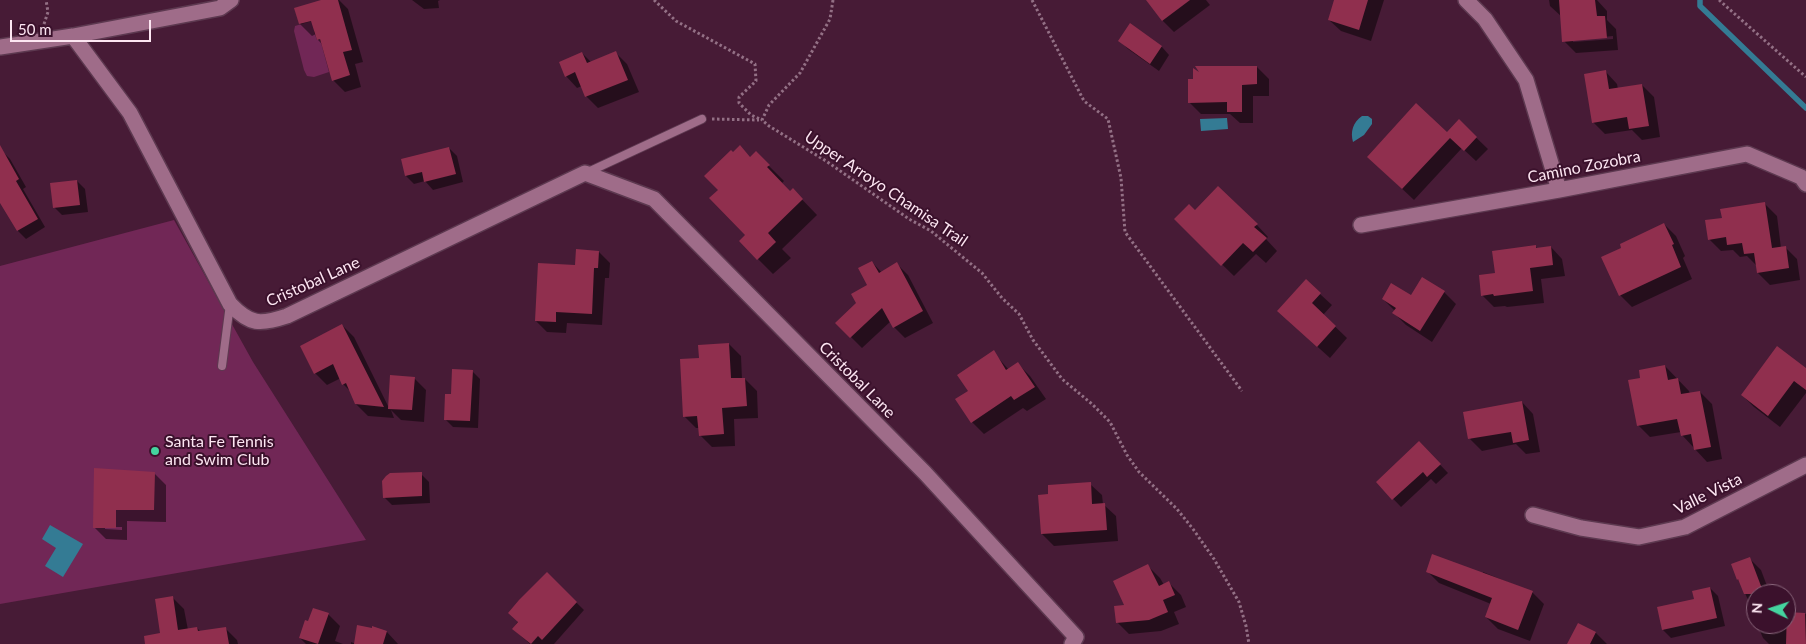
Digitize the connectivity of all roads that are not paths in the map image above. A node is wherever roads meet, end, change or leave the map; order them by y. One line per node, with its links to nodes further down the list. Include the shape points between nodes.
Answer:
1 (231, 0): 3 (street, via 220,8)
2 (1466, 0): 8 (street, via 1485,19 1526,80)
3 (73, 36): 4 (street); 10 (street, Cristobal Lane, via 130,113)
4 (0, 47)
5 (702, 119): 6 (lane, Cristobal Lane)
6 (585, 173): 10 (street, Cristobal Lane, via 287,316 272,321 250,321); 14 (street, Cristobal Lane, via 654,199 925,474 1076,637)
7 (1806, 184): 8 (street, Camino Zozobra, via 1801,177 1747,154)
8 (1559, 190): 9 (street, Camino Zozobra)
9 (1361, 225)
10 (230, 304): 11 (lane)
11 (222, 366)
12 (1806, 465): 13 (street, Valle Vista, via 1685,527 1639,537 1580,528)
13 (1533, 515)
14 (1072, 644)

